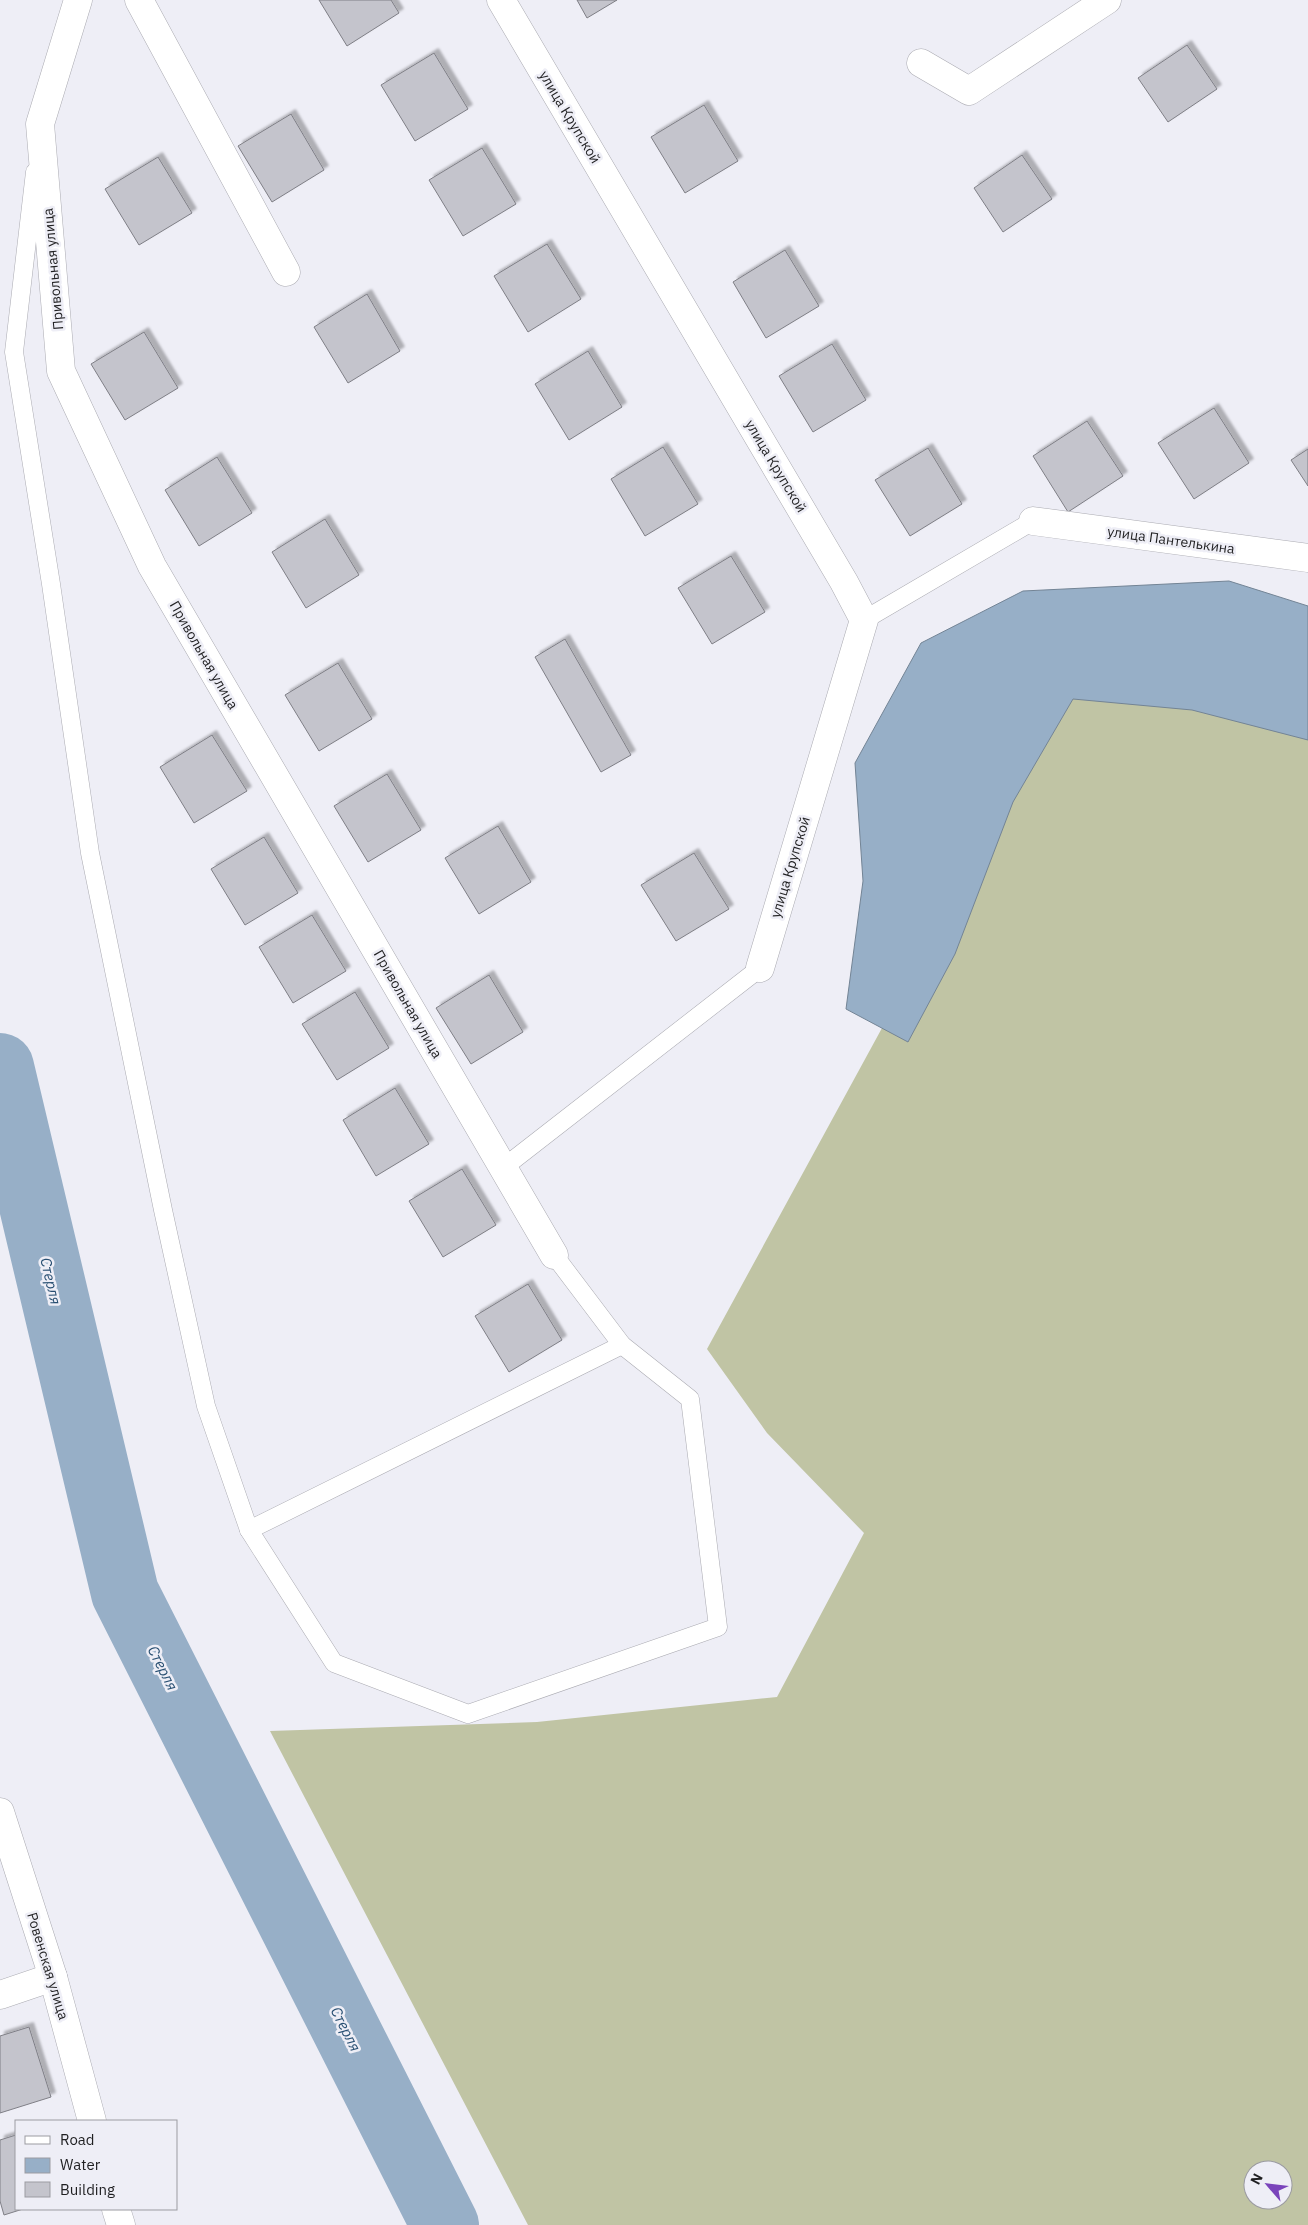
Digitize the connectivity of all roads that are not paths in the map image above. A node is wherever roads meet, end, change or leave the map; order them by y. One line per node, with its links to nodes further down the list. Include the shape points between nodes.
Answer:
1 (78, 0): 6 (street, Привольная улица)
2 (139, 0): 7 (street)
3 (501, 0): 10 (street, улица Крупской)
4 (1107, 0): 5 (street, via 969,91)
5 (921, 63)
6 (40, 124): 12 (street, Привольная улица, via 62,371 152,566); 15 (lane, via 14,352 90,853 119,1004 206,1406)
7 (286, 272)
8 (1033, 521): 9 (street, улица Пантелькина); 10 (lane)
9 (1308, 558)
10 (864, 620): 11 (street, улица Крупской)
11 (760, 968): 12 (lane)
12 (504, 1168): 13 (street, Привольная улица)
13 (554, 1255): 14 (lane)
14 (622, 1345): 15 (lane); 15 (lane, via 690,1399 718,1627 468,1714 334,1662)
15 (249, 1530)
16 (0, 1812): 17 (street, Ровенская улица)
17 (53, 1977): 18 (street); 19 (street, Ровенская улица)
18 (0, 1995)
19 (92, 2120)
20 (116, 2210): 21 (street)
21 (121, 2225)

